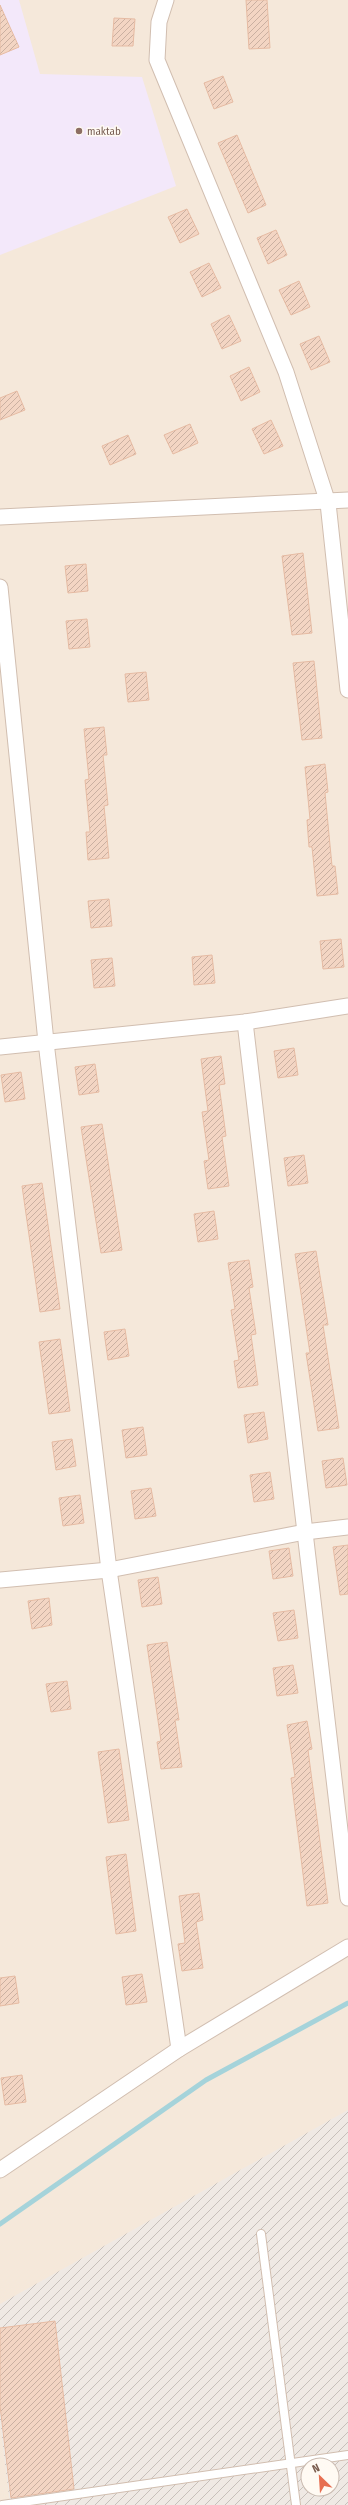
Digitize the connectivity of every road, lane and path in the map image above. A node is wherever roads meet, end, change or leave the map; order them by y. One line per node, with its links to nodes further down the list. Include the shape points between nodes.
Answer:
1 (166, 0): 3 (street, via 159,22 157,60 286,372)
2 (348, 500): 3 (street)
3 (328, 503): 4 (street); 6 (street)
4 (0, 517)
5 (0, 587): 9 (street)
6 (348, 690)
7 (348, 1006): 8 (street)
8 (245, 1022): 9 (street); 12 (street)
9 (46, 1042): 10 (street); 13 (street)
10 (0, 1047)
11 (348, 1527): 12 (street)
12 (305, 1532): 13 (street); 15 (street)
13 (109, 1570): 14 (street); 17 (street)
14 (0, 1580)
15 (348, 1898)
16 (348, 1947): 17 (street)
17 (179, 2049): 18 (street)
18 (0, 2170)
19 (261, 2234): 21 (lane)
20 (348, 2455): 21 (lane)
21 (290, 2463): 22 (lane); 23 (lane)
22 (2, 2505)
23 (296, 2505)

